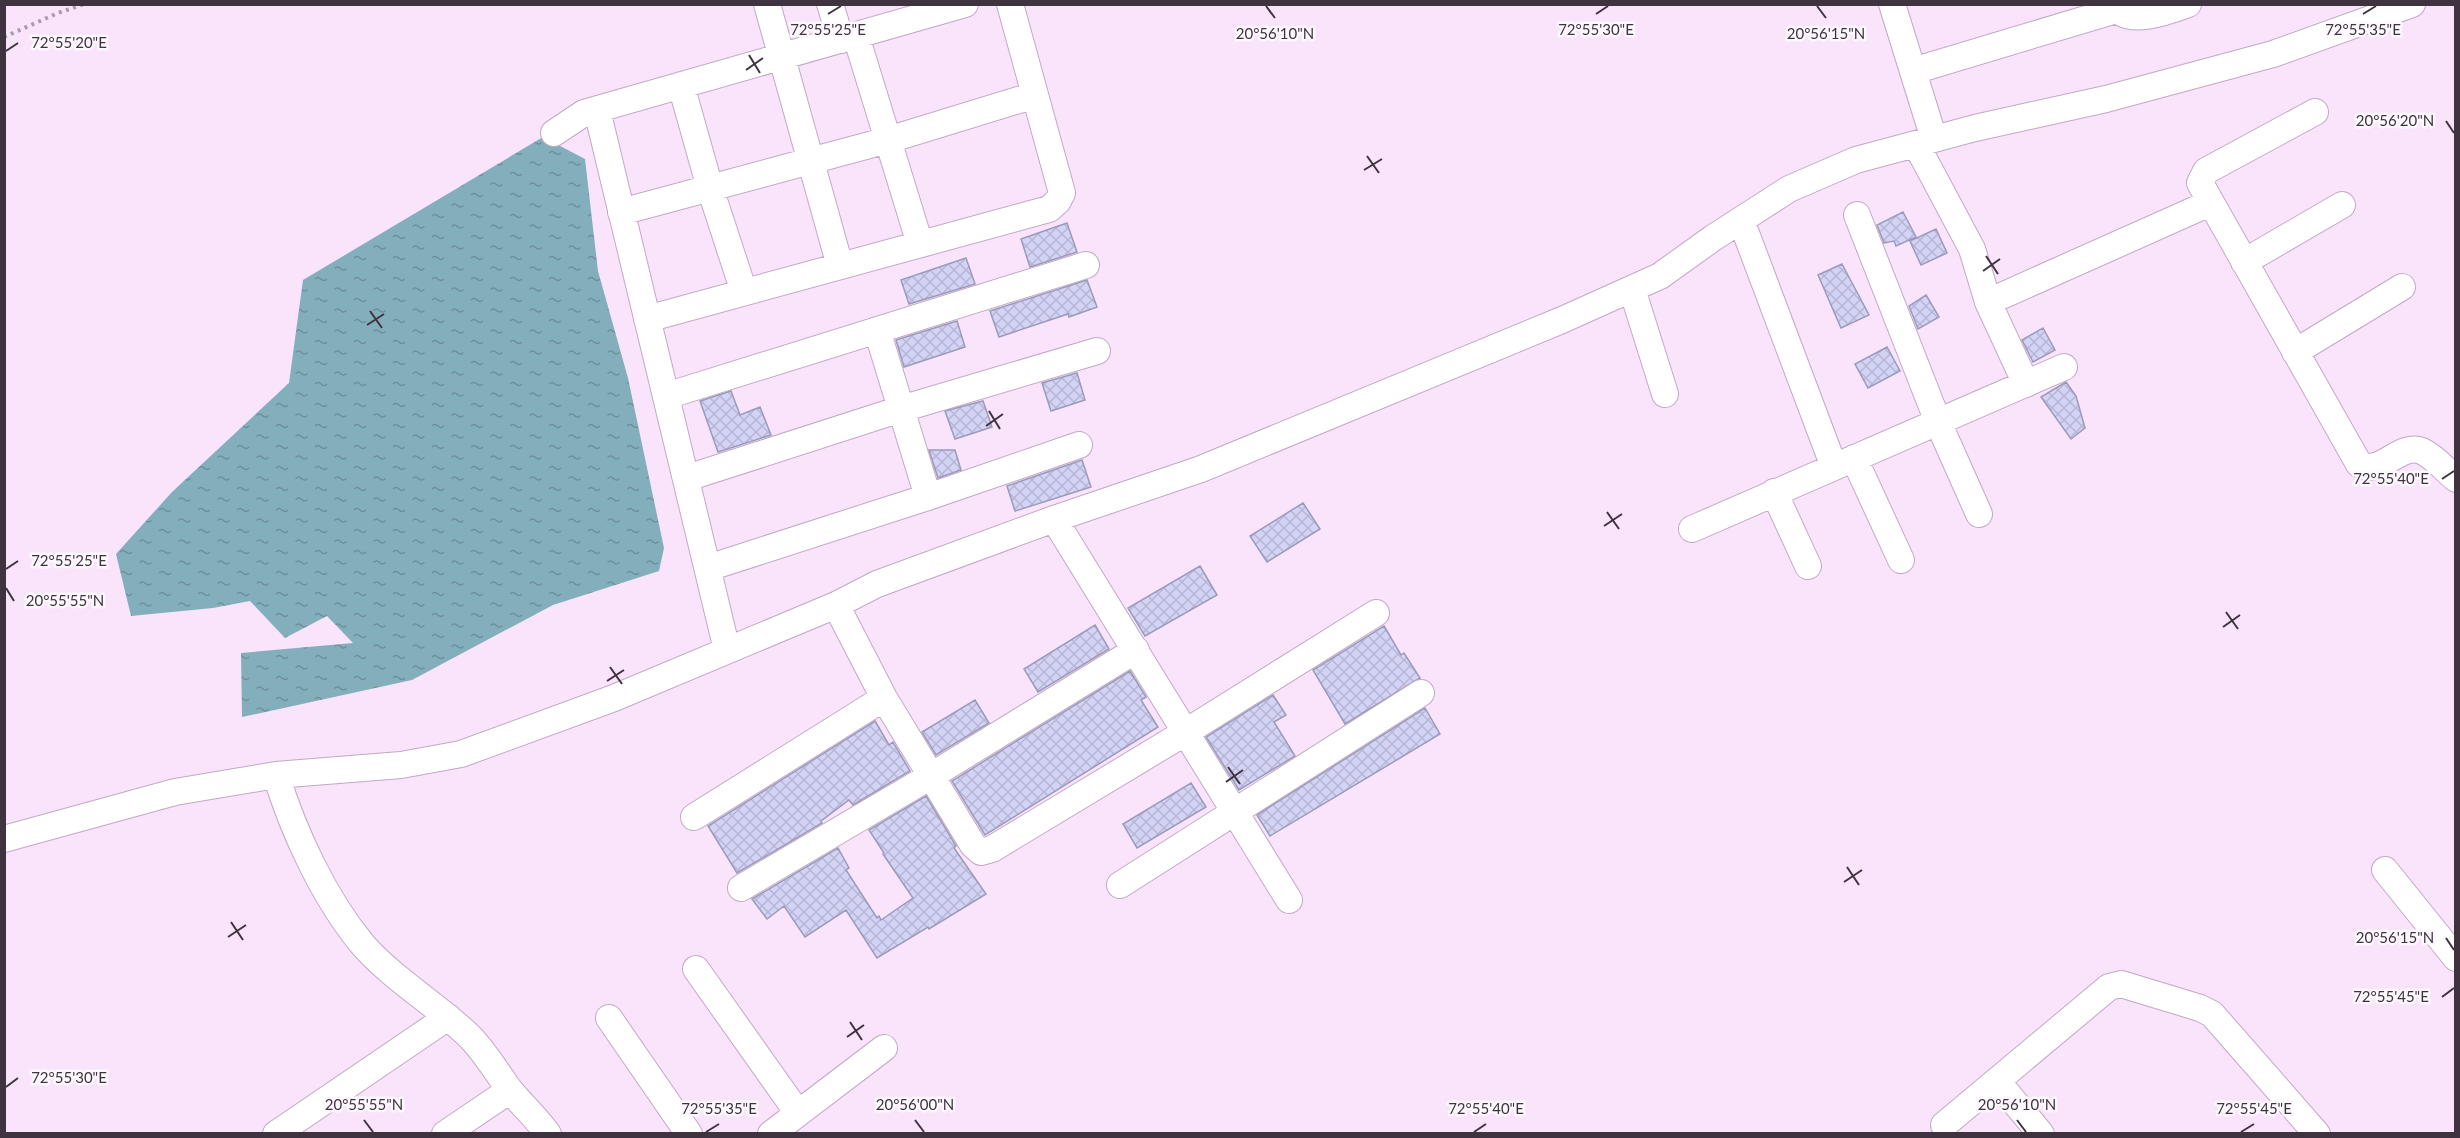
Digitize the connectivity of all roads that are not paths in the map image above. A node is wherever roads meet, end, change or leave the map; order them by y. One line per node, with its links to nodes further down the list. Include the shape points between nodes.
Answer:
1 (767, 4): 10 (street)
2 (830, 4): 9 (street)
3 (965, 4): 9 (street)
4 (1010, 4): 13 (street)
5 (1892, 4): 11 (street)
6 (2188, 4): 8 (street, via 2152,16 2126,15)
7 (2412, 4): 18 (street, via 2262,57 2106,99)
8 (2114, 7): 11 (street)
9 (849, 38): 10 (street); 17 (street)
10 (782, 57): 12 (street); 19 (street)
11 (1913, 71): 18 (street)
12 (681, 86): 14 (street); 20 (street)
13 (1035, 95): 17 (street); 26 (street, via 1062,193 1058,201 1049,209)
14 (597, 110): 16 (street, via 584,113); 23 (street)
15 (2315, 112): 21 (street, via 2206,171 2200,183)
16 (554, 133)
17 (888, 140): 19 (street); 26 (street)
18 (1925, 141): 25 (street, via 1856,160 1789,189); 33 (street, via 1972,249)
19 (811, 161): 20 (street); 29 (street)
20 (710, 188): 23 (street); 32 (street)
21 (2210, 203): 27 (street); 33 (street)
22 (2342, 205): 27 (street)
23 (621, 212): 34 (street)
24 (1857, 215): 43 (street)
25 (1741, 220): 31 (street, via 1660,276); 45 (street)
26 (920, 244): 29 (street)
27 (2244, 262): 37 (street)
28 (1086, 265): 35 (street)
29 (840, 266): 32 (street)
30 (2402, 286): 37 (street)
31 (1632, 289): 40 (street); 51 (street, via 1201,469)
32 (744, 292): 34 (street)
33 (1988, 302): 39 (street)
34 (647, 319): 41 (street)
35 (877, 330): 41 (street); 42 (street)
36 (1097, 351): 42 (street)
37 (2295, 352): 47 (street, via 2359,464 2374,468 2408,451 2420,450)
38 (2064, 367): 39 (street)
39 (2026, 384): 43 (street)
40 (1665, 393)
41 (666, 396): 46 (street)
42 (902, 409): 46 (street); 49 (street)
43 (1938, 422): 45 (street); 50 (street)
44 (1079, 445): 49 (street)
45 (1844, 462): 48 (street); 53 (street)
46 (687, 478): 55 (street)
47 (2456, 479)
48 (1774, 492): 52 (street); 54 (street)
49 (928, 497): 55 (street)
50 (1979, 514)
51 (1054, 519): 56 (street, via 877,584); 59 (street)
52 (1692, 528)
53 (1901, 560)
54 (1808, 566)
55 (708, 568): 58 (street)
56 (836, 605): 58 (street); 61 (street)
57 (1376, 613): 62 (street)
58 (727, 650): 63 (street, via 614,698 461,754 401,765)
59 (1136, 650): 62 (street); 64 (street)
60 (1421, 693): 65 (street)
61 (884, 698): 64 (street); 66 (street)
62 (1186, 732): 64 (street, via 981,852); 65 (street)
63 (276, 775): 67 (street, via 144,799); 74 (street, via 295,829 335,905 362,944)
64 (932, 776): 70 (street)
65 (1236, 813): 69 (street); 71 (street)
66 (694, 817)
67 (4, 839)
68 (2385, 870): 72 (street)
69 (1120, 885)
70 (741, 888)
71 (1289, 900)
72 (2456, 958)
73 (696, 969): 79 (street)
74 (448, 1017): 78 (street, via 487,1056); 81 (street)
75 (609, 1018): 84 (street)
76 (884, 1048): 79 (street)
77 (1997, 1081): 80 (street); 86 (street); 87 (street, via 2109,987 2121,984 2212,1014)
78 (510, 1090): 82 (street); 83 (street)
79 (798, 1113): 85 (street)
80 (1944, 1125)
81 (276, 1134)
82 (445, 1134)
83 (548, 1134)
84 (689, 1134)
85 (771, 1134)
86 (2041, 1134)
87 (2317, 1134)

